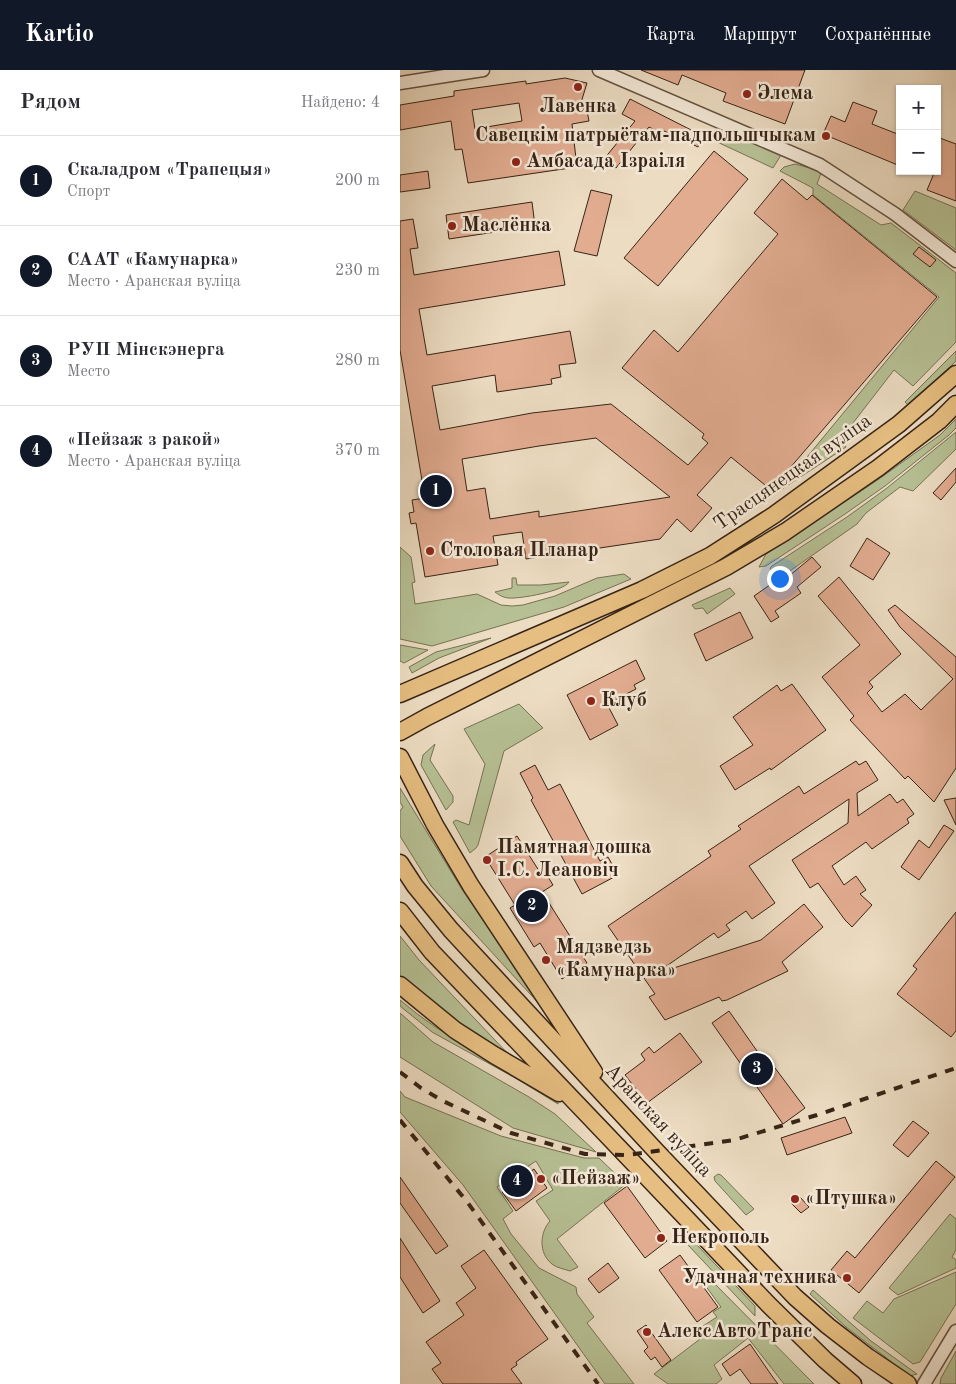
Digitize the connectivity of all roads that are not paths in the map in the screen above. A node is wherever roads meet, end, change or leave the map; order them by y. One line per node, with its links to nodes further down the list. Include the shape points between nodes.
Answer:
1 (483, 70): 3 (street)
2 (599, 70): 4 (street, via 820,165 894,214)
3 (400, 83)
4 (956, 261)
5 (956, 374): 7 (main road, Трасцянецкая вуліца, via 899,424 774,515 710,556)
6 (956, 404): 8 (main road, Трасцянецкая вуліца, via 878,468 785,532)
7 (642, 590): 8 (main road); 9 (main road, Трасцянецкая вуліца)
8 (650, 606): 10 (main road, Трасцянецкая вуліца)
9 (400, 694)
10 (400, 732)
11 (400, 757): 16 (main road, via 471,886)
12 (400, 863): 16 (main road, Аранская вуліца, via 451,930)
13 (400, 911): 15 (main road, via 432,952)
14 (400, 985): 15 (main road, via 455,1030)
15 (580, 1105): 18 (main road, via 777,1313)
16 (621, 1113): 19 (main road, Аранская вуліца, via 795,1297 868,1357)
17 (956, 1331): 20 (street)
18 (853, 1384)
19 (908, 1384)
20 (924, 1384)

